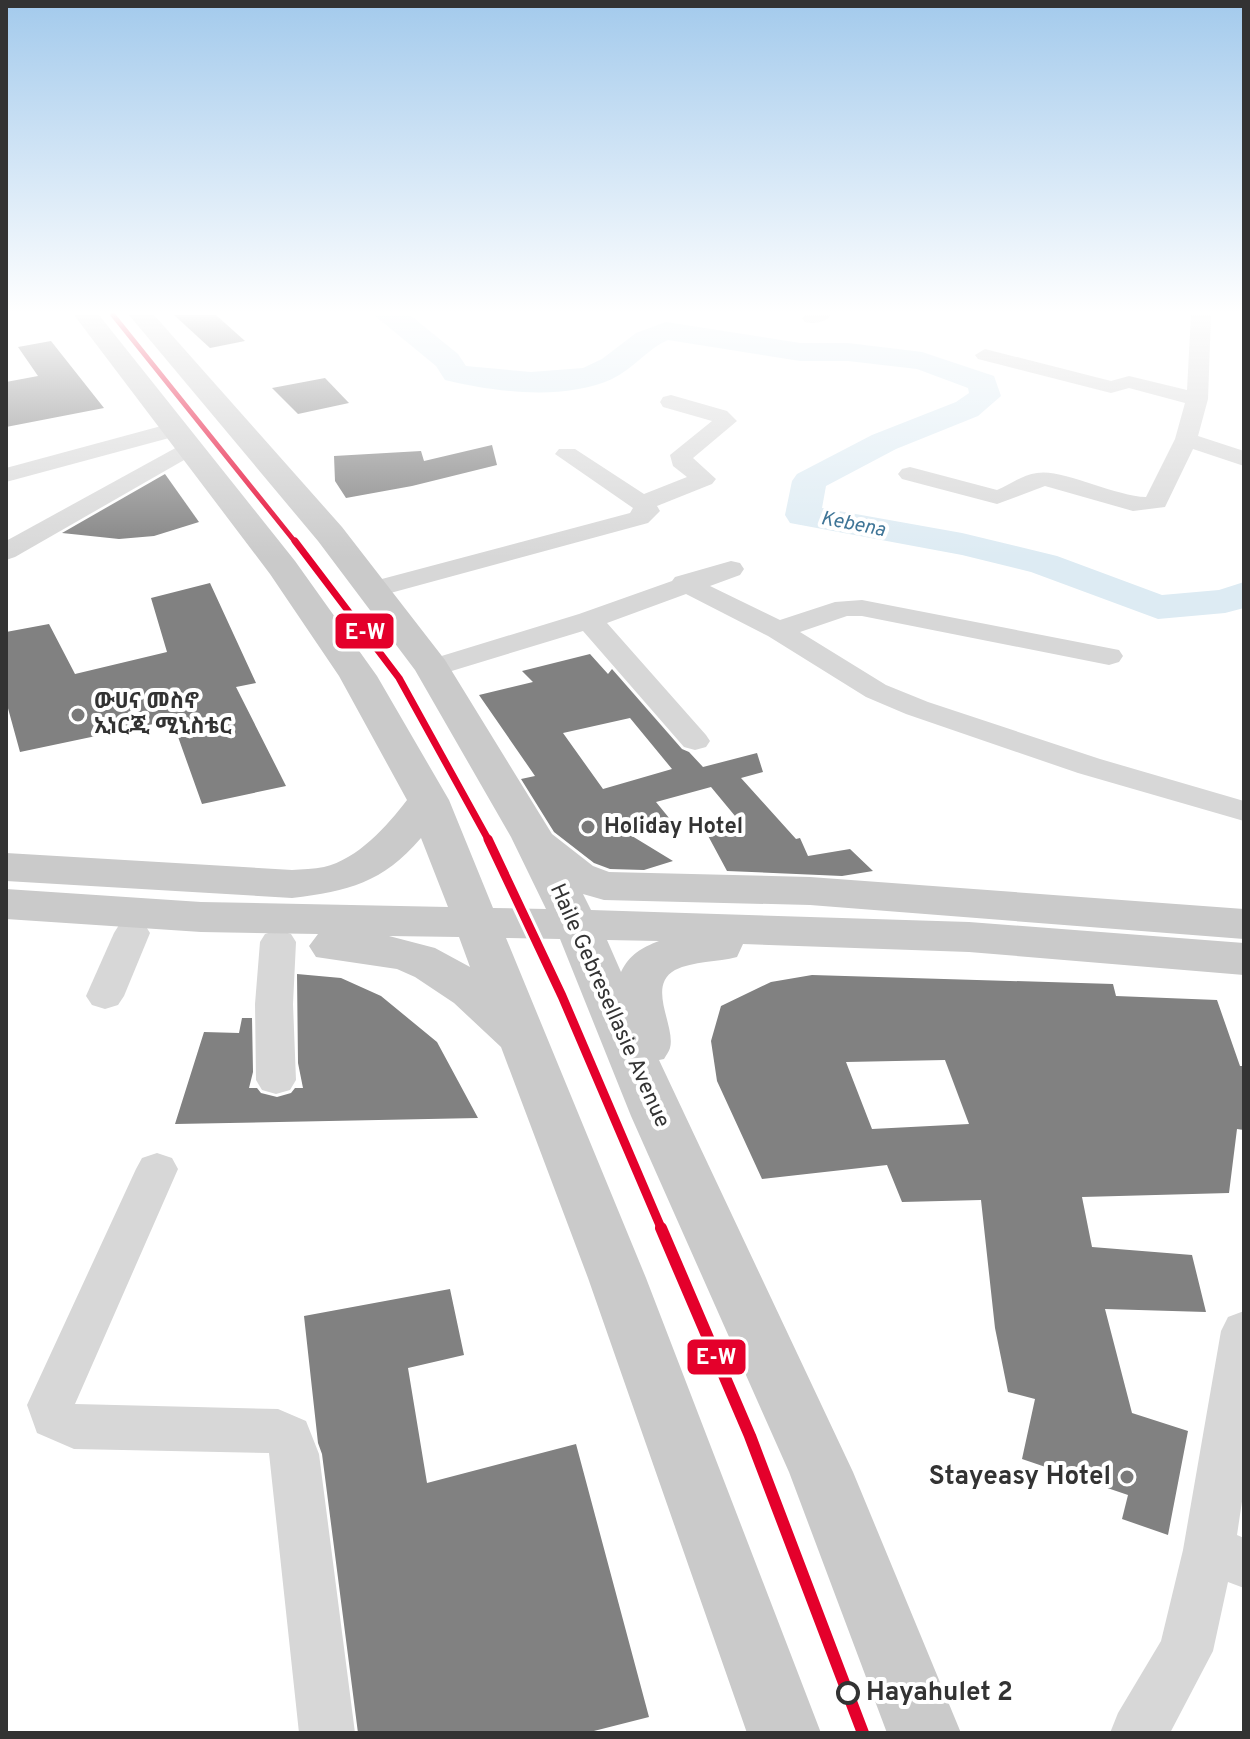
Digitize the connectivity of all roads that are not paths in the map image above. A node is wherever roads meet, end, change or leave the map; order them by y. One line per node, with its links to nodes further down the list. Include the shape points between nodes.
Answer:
1 (150, 396): 6 (main road)
2 (211, 396): 16 (main road, Haile Gebresellasie Avenue)
3 (1186, 396): 4 (street)
4 (1197, 399): 7 (street)
5 (671, 402): 12 (street, via 726,421 682,455 681,461 704,479)
6 (183, 438): 11 (street); 13 (street); 22 (main road, via 358,676)
7 (1186, 439): 9 (street); 10 (street, via 1156,502 1146,506 1047,479 1033,479 997,497)
8 (567, 454): 12 (street)
9 (1244, 459)
10 (910, 474)
11 (6, 475)
12 (642, 503): 16 (street, via 648,511 639,518)
13 (6, 552)
14 (731, 569): 15 (street)
15 (684, 583): 17 (street); 18 (street)
16 (372, 590): 20 (main road, Haile Gebresellasie Avenue)
17 (589, 620): 20 (street); 21 (street)
18 (778, 630): 19 (street, via 845,608 862,608); 23 (street, via 876,691 917,708)
19 (1109, 656)
20 (432, 668): 24 (main road, Haile Gebresellasie Avenue)
21 (695, 741)
22 (428, 800): 25 (main road, via 388,849 331,880 292,884); 36 (main road)
23 (1244, 811)
24 (532, 837): 28 (main road, via 577,876 604,886 810,891); 38 (main road, Haile Gebresellasie Avenue, via 584,940)
25 (6, 867)
26 (6, 887): 31 (main road, via 178,897 840,913)
27 (6, 904): 33 (main road, via 201,917 969,937)
28 (1244, 924)
29 (6, 925): 30 (main road)
30 (132, 933): 32 (main road); 35 (street)
31 (1244, 940)
32 (278, 942): 36 (main road, via 416,958 489,1005); 37 (street)
33 (1244, 959)
34 (1244, 979): 38 (main road, via 850,952 724,946 682,950 651,961 637,980)
35 (105, 996)
36 (528, 1048): 43 (main road)
37 (276, 1080)
38 (657, 1116): 44 (main road, Haile Gebresellasie Avenue, via 821,1472)
39 (157, 1169): 42 (street, via 51,1405 54,1418 74,1427 278,1431 289,1437)
40 (1244, 1331): 41 (street)
41 (1226, 1557): 45 (street, via 1186,1651)
42 (327, 1733)
43 (784, 1733)
44 (924, 1733)
45 (1138, 1733)

